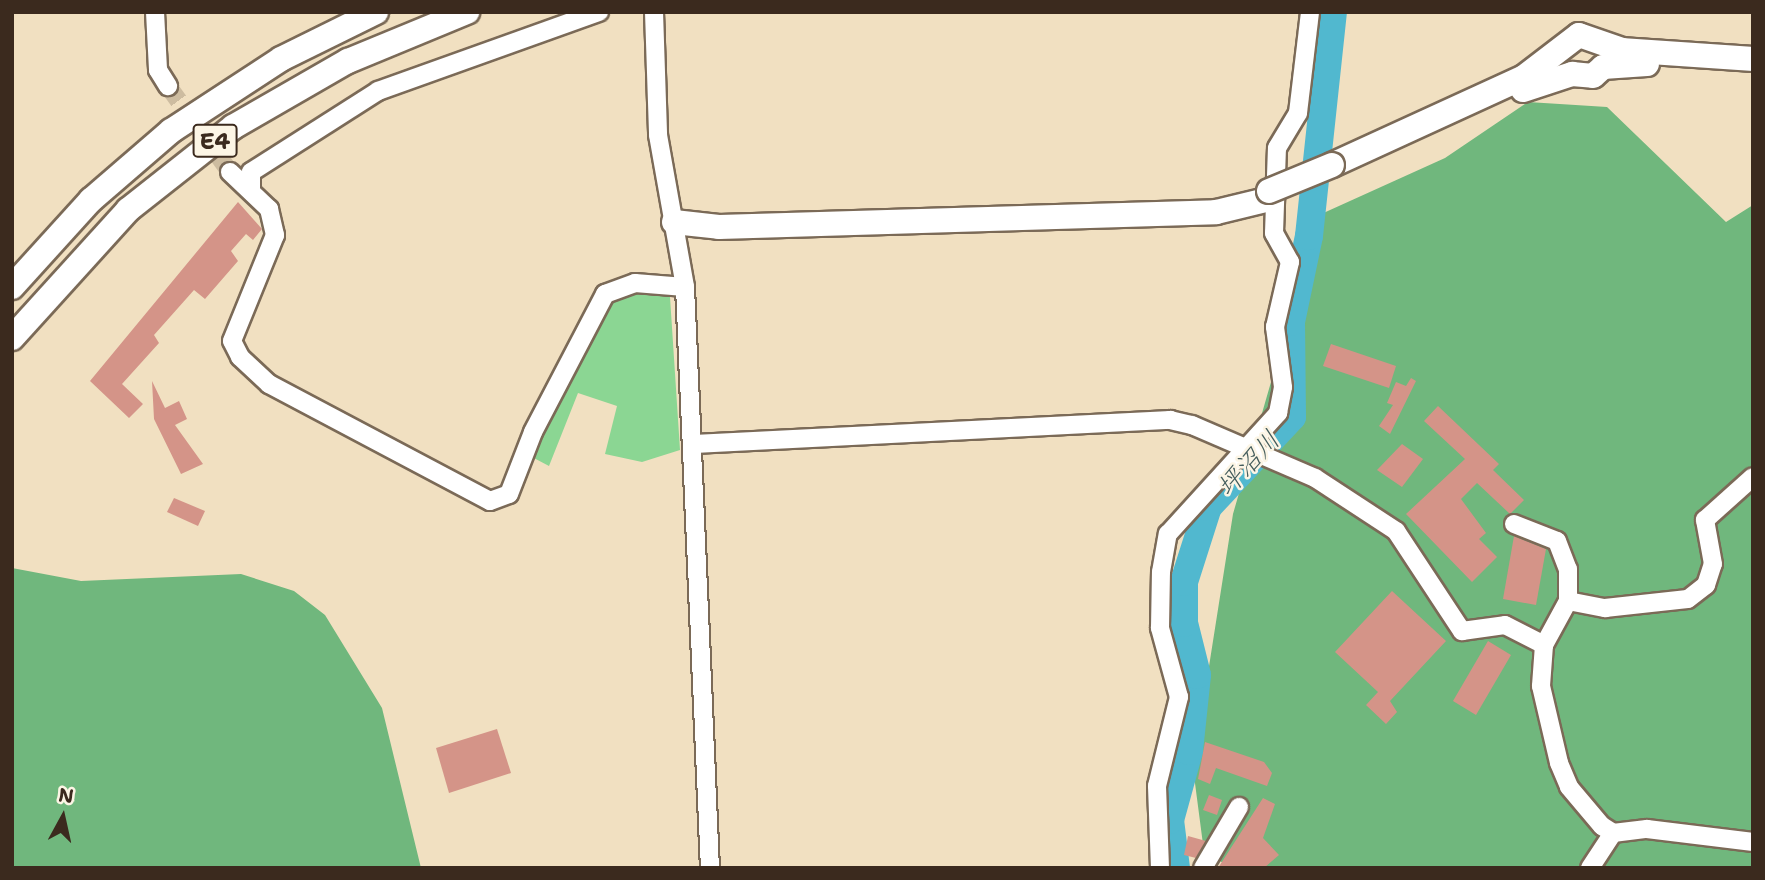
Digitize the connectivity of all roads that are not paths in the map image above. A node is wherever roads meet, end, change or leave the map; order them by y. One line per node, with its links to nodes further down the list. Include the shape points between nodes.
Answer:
1 (155, 12): 13 (street, via 158,70)
2 (376, 12): 18 (highway, E4, via 281,59 171,131 92,200)
3 (467, 12): 20 (highway, E4, via 348,61 233,127 128,210)
4 (599, 12): 16 (street, via 378,91 251,172)
5 (654, 12): 17 (street, via 658,135)
6 (1311, 12): 22 (street, via 1298,113 1277,148 1274,233 1290,262 1275,327 1283,387 1278,413)
7 (1600, 40): 8 (highway, via 1579,35); 9 (highway, via 1622,50); 10 (street)
8 (1563, 49): 12 (street); 14 (highway, via 1524,77)
9 (1753, 60)
10 (1603, 67): 11 (highway); 12 (highway, via 1586,78)
11 (1753, 68)
12 (1572, 74): 14 (highway)
13 (168, 86)
14 (1332, 169): 17 (highway, bridge, via 1270,195 1213,203 729,212)
15 (230, 172): 16 (street)
16 (251, 191): 19 (street, via 269,209 275,235 232,341 240,357 269,384 490,501 509,494 533,432 606,294 635,283)
17 (674, 222): 19 (street)
18 (12, 287)
19 (685, 287): 21 (street)
20 (12, 338)
21 (694, 444): 22 (street, via 1170,420); 30 (street)
22 (1254, 452): 26 (street, via 1315,478 1396,531 1462,631 1505,625); 31 (street, via 1168,534 1160,628 1179,697 1157,786)
23 (1753, 477): 25 (street, via 1705,520 1713,564 1706,584 1688,599 1670,606 1605,608)
24 (1514, 524): 25 (street, via 1557,541 1568,569)
25 (1568, 601): 26 (street)
26 (1544, 645): 28 (street, via 1541,686 1559,762 1582,807)
27 (1239, 807): 32 (street)
28 (1613, 833): 29 (street, via 1647,829); 33 (street)
29 (1753, 842)
30 (710, 868)
31 (1160, 868)
32 (1203, 868)
33 (1590, 868)

